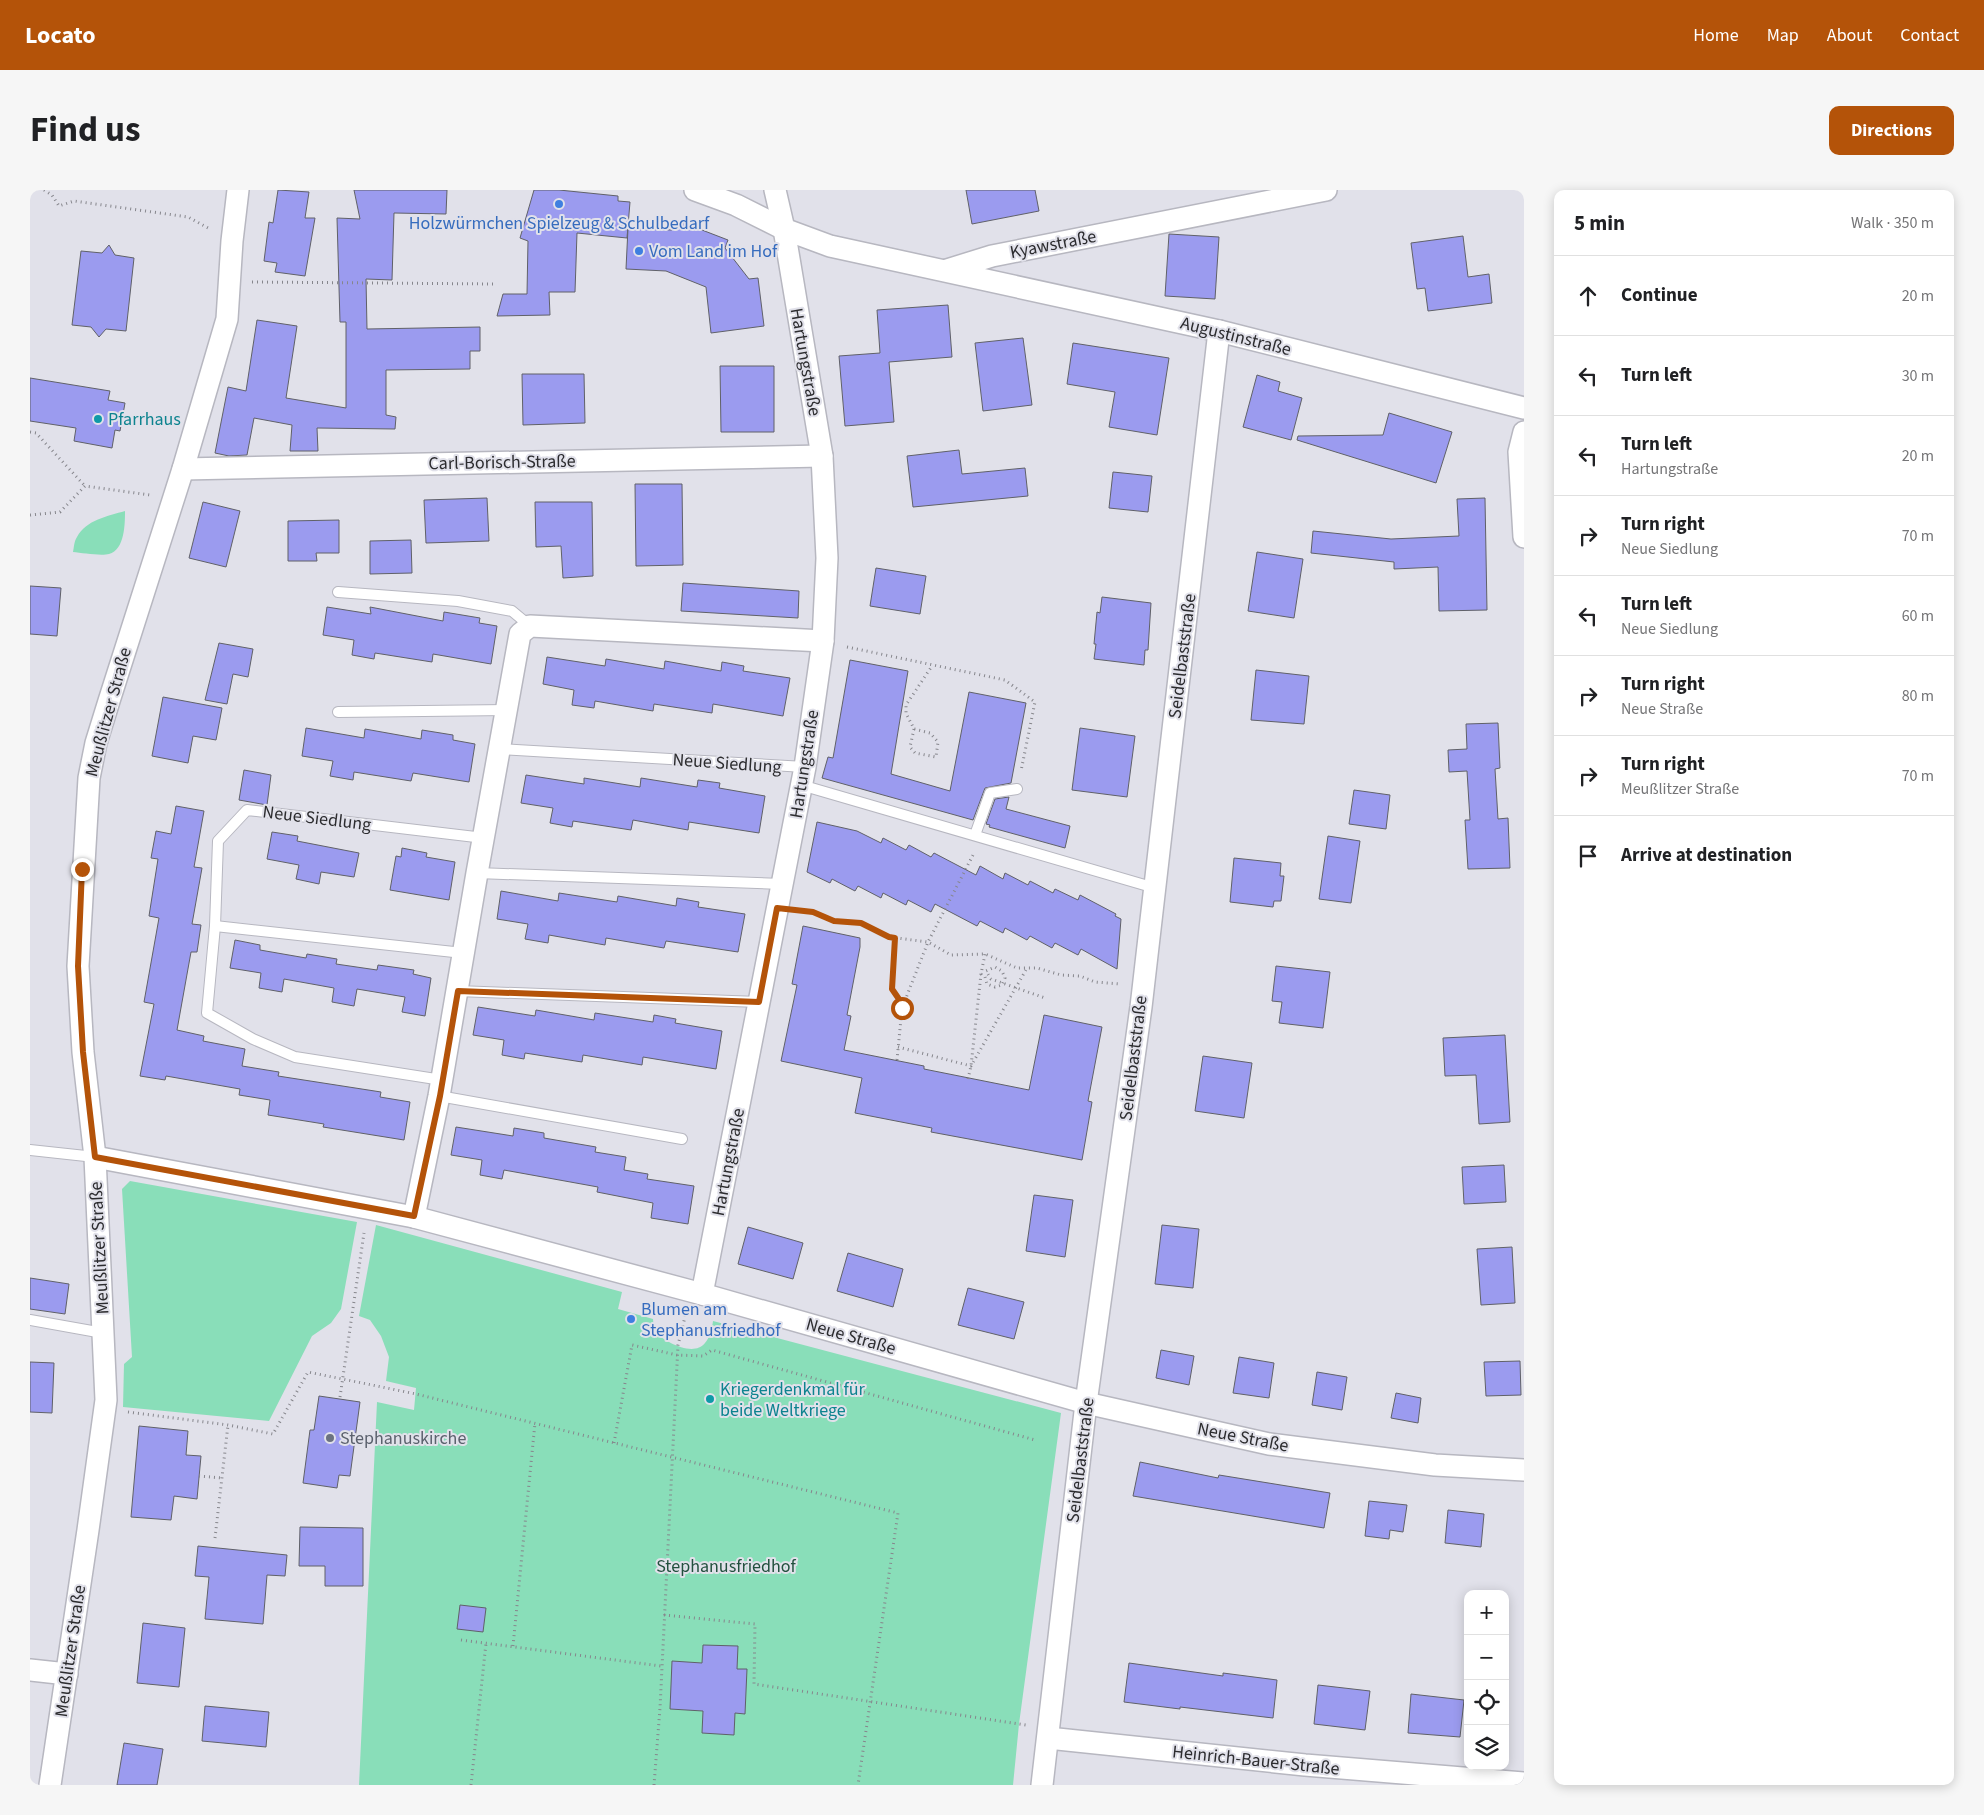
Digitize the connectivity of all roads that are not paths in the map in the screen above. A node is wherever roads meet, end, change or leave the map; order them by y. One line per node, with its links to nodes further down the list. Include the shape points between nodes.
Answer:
1 (238, 190): 11 (street, Meußlitzer Straße, via 227,319)
2 (695, 190): 5 (street, Kyawstraße, via 736,205)
3 (775, 190): 5 (street, Hartungstraße)
4 (1326, 190): 6 (street, Kyawstraße, via 992,256)
5 (784, 229): 6 (street, Kyawstraße, via 830,246); 10 (street, Hartungstraße)
6 (947, 270): 7 (street, Augustinstraße)
7 (1219, 331): 8 (street, Augustinstraße); 25 (street, Seidelbaststraße)
8 (1524, 408)
9 (1524, 432): 12 (street, via 1519,452)
10 (822, 456): 11 (street, Carl-Borisch-Straße); 15 (street, Hartungstraße, via 827,558)
11 (183, 469): 33 (street, Meußlitzer Straße, via 96,743 89,778 78,966 83,1052)
12 (1524, 537)
13 (338, 592): 14 (lane, via 458,601 512,611)
14 (530, 626): 15 (street); 16 (street, via 520,634)
15 (823, 641): 19 (street, Hartungstraße)
16 (508, 710): 17 (lane); 18 (street)
17 (338, 712)
18 (499, 749): 19 (lane, Neue Siedlung); 22 (street)
19 (803, 776): 21 (lane, Neue Siedlung); 24 (street, Hartungstraße)
20 (1018, 789): 21 (lane, via 990,793)
21 (978, 836): 25 (lane, Neue Siedlung)
22 (484, 838): 23 (street); 26 (lane, Neue Siedlung, via 247,810 218,841)
23 (477, 874): 24 (lane); 27 (street)
24 (782, 884): 29 (street, Hartungstraße)
25 (1155, 888): 38 (street, Seidelbaststraße)
26 (215, 926): 27 (lane); 30 (lane, Neue Siedlung, via 207,1013 253,1039 295,1057)
27 (463, 953): 28 (street)
28 (458, 991): 29 (lane); 30 (street)
29 (759, 1002): 35 (street, Hartungstraße)
30 (441, 1088): 31 (lane, Neue Siedlung); 34 (street)
31 (682, 1139)
32 (30, 1150): 33 (lane)
33 (95, 1157): 34 (street, Neue Straße); 37 (street, Meußlitzer Straße)
34 (414, 1216): 35 (street, Neue Straße)
35 (697, 1292): 38 (street, Neue Straße)
36 (30, 1320): 37 (lane)
37 (103, 1333): 41 (street, Meußlitzer Straße, via 105,1409)
38 (1086, 1402): 39 (street, Neue Straße, via 1270,1444 1434,1465); 42 (street, Seidelbaststraße)
39 (1524, 1470)
40 (30, 1670): 41 (street)
41 (67, 1674): 44 (street, Meußlitzer Straße)
42 (1049, 1733): 43 (street, Heinrich-Bauer-Straße, via 1305,1765); 45 (street, Seidelbaststraße)
43 (1524, 1783)
44 (50, 1785)
45 (1042, 1785)

